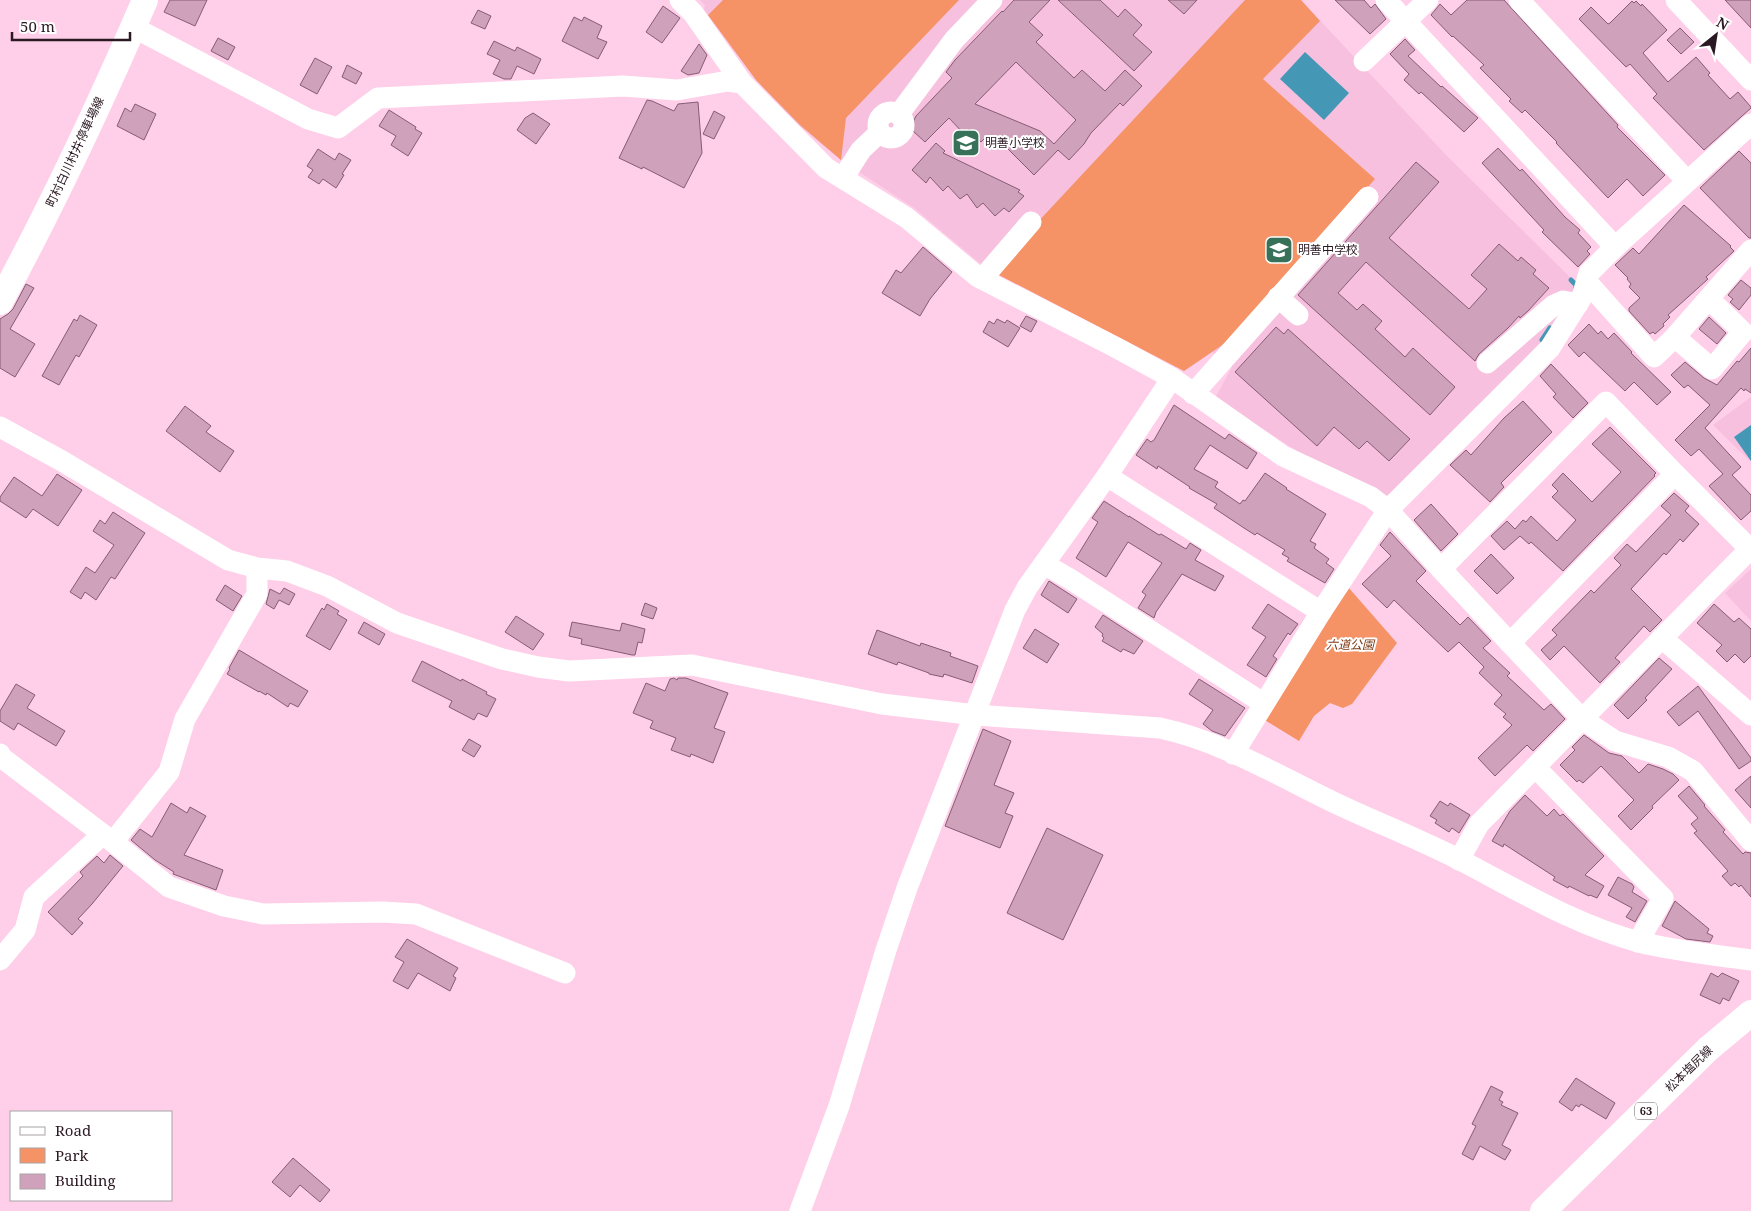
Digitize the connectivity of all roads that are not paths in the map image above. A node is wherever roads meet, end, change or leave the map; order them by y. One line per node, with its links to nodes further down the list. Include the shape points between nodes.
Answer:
1 (145, 0): 9 (main road, 町村白川村井停車場線)
2 (680, 0): 12 (street, via 693,13)
3 (992, 0): 14 (street, via 954,40 899,114 905,126 901,134 889,138 880,132 860,150)
4 (1386, 0): 8 (street)
5 (1428, 0): 8 (street)
6 (1519, 0): 15 (street)
7 (1676, 0): 11 (street)
8 (1406, 20): 10 (street); 18 (street)
9 (134, 27): 12 (street, via 308,119 338,128 378,98 623,86 677,90 728,81); 24 (main road, 町村白川村井停車場線)
10 (1364, 60)
11 (1751, 80)
12 (742, 83): 14 (street, via 826,168)
13 (1751, 124): 15 (street)
14 (843, 178): 20 (street)
15 (1687, 181): 18 (street)
16 (1368, 197): 22 (street)
17 (1031, 222): 20 (street)
18 (1615, 247): 21 (street, via 1590,273)
19 (1751, 250): 23 (street)
20 (986, 274): 29 (street)
21 (1587, 282): 25 (street); 27 (street, via 1654,357)
22 (1278, 297): 26 (street); 30 (street)
23 (1709, 299): 27 (street); 27 (street, via 1743,332 1712,369)
24 (0, 302)
25 (1574, 303): 28 (street, via 1563,301 1554,305); 34 (street, via 1550,348)
26 (1298, 315)
27 (1675, 337)
28 (1487, 363)
29 (1172, 378): 30 (street); 33 (street)
30 (1193, 394): 34 (street, via 1283,456 1371,497)
31 (0, 427): 36 (street, via 228,560)
32 (1675, 474): 37 (street, via 1606,402); 39 (street, via 1750,549); 40 (street)
33 (1107, 476): 35 (street); 38 (street)
34 (1388, 510): 37 (street); 38 (street)
35 (1044, 564): 41 (street); 42 (street, via 1015,610)
36 (257, 568): 42 (street, via 288,571 327,586 398,623 538,667 569,671 692,665 882,704); 48 (street, via 257,594 185,719 169,772)
37 (1441, 568): 40 (street)
38 (1321, 612): 41 (street)
39 (1662, 638): 43 (street); 44 (street)
40 (1510, 643): 44 (street)
41 (1263, 703): 46 (street)
42 (976, 714): 46 (street, via 1160,728 1187,734); 56 (street, via 907,888 839,1106)
43 (1751, 715)
44 (1582, 719): 47 (street); 49 (street, via 1615,741 1668,757 1693,771)
45 (0, 754): 48 (street)
46 (1233, 754): 50 (street)
47 (1534, 767): 50 (street, via 1479,824); 51 (street, via 1663,898)
48 (108, 838): 52 (street, via 34,897 25,930); 54 (street, via 169,887 224,906 263,914 416,914)
49 (1751, 841)
50 (1459, 860): 51 (street, via 1579,921)
51 (1638, 942): 53 (street)
52 (0, 960)
53 (1751, 960)
54 (565, 973)
55 (1751, 1013): 57 (main road, 松本塩尻線 / 63, via 1708,1049)
56 (800, 1211)
57 (1543, 1211)

